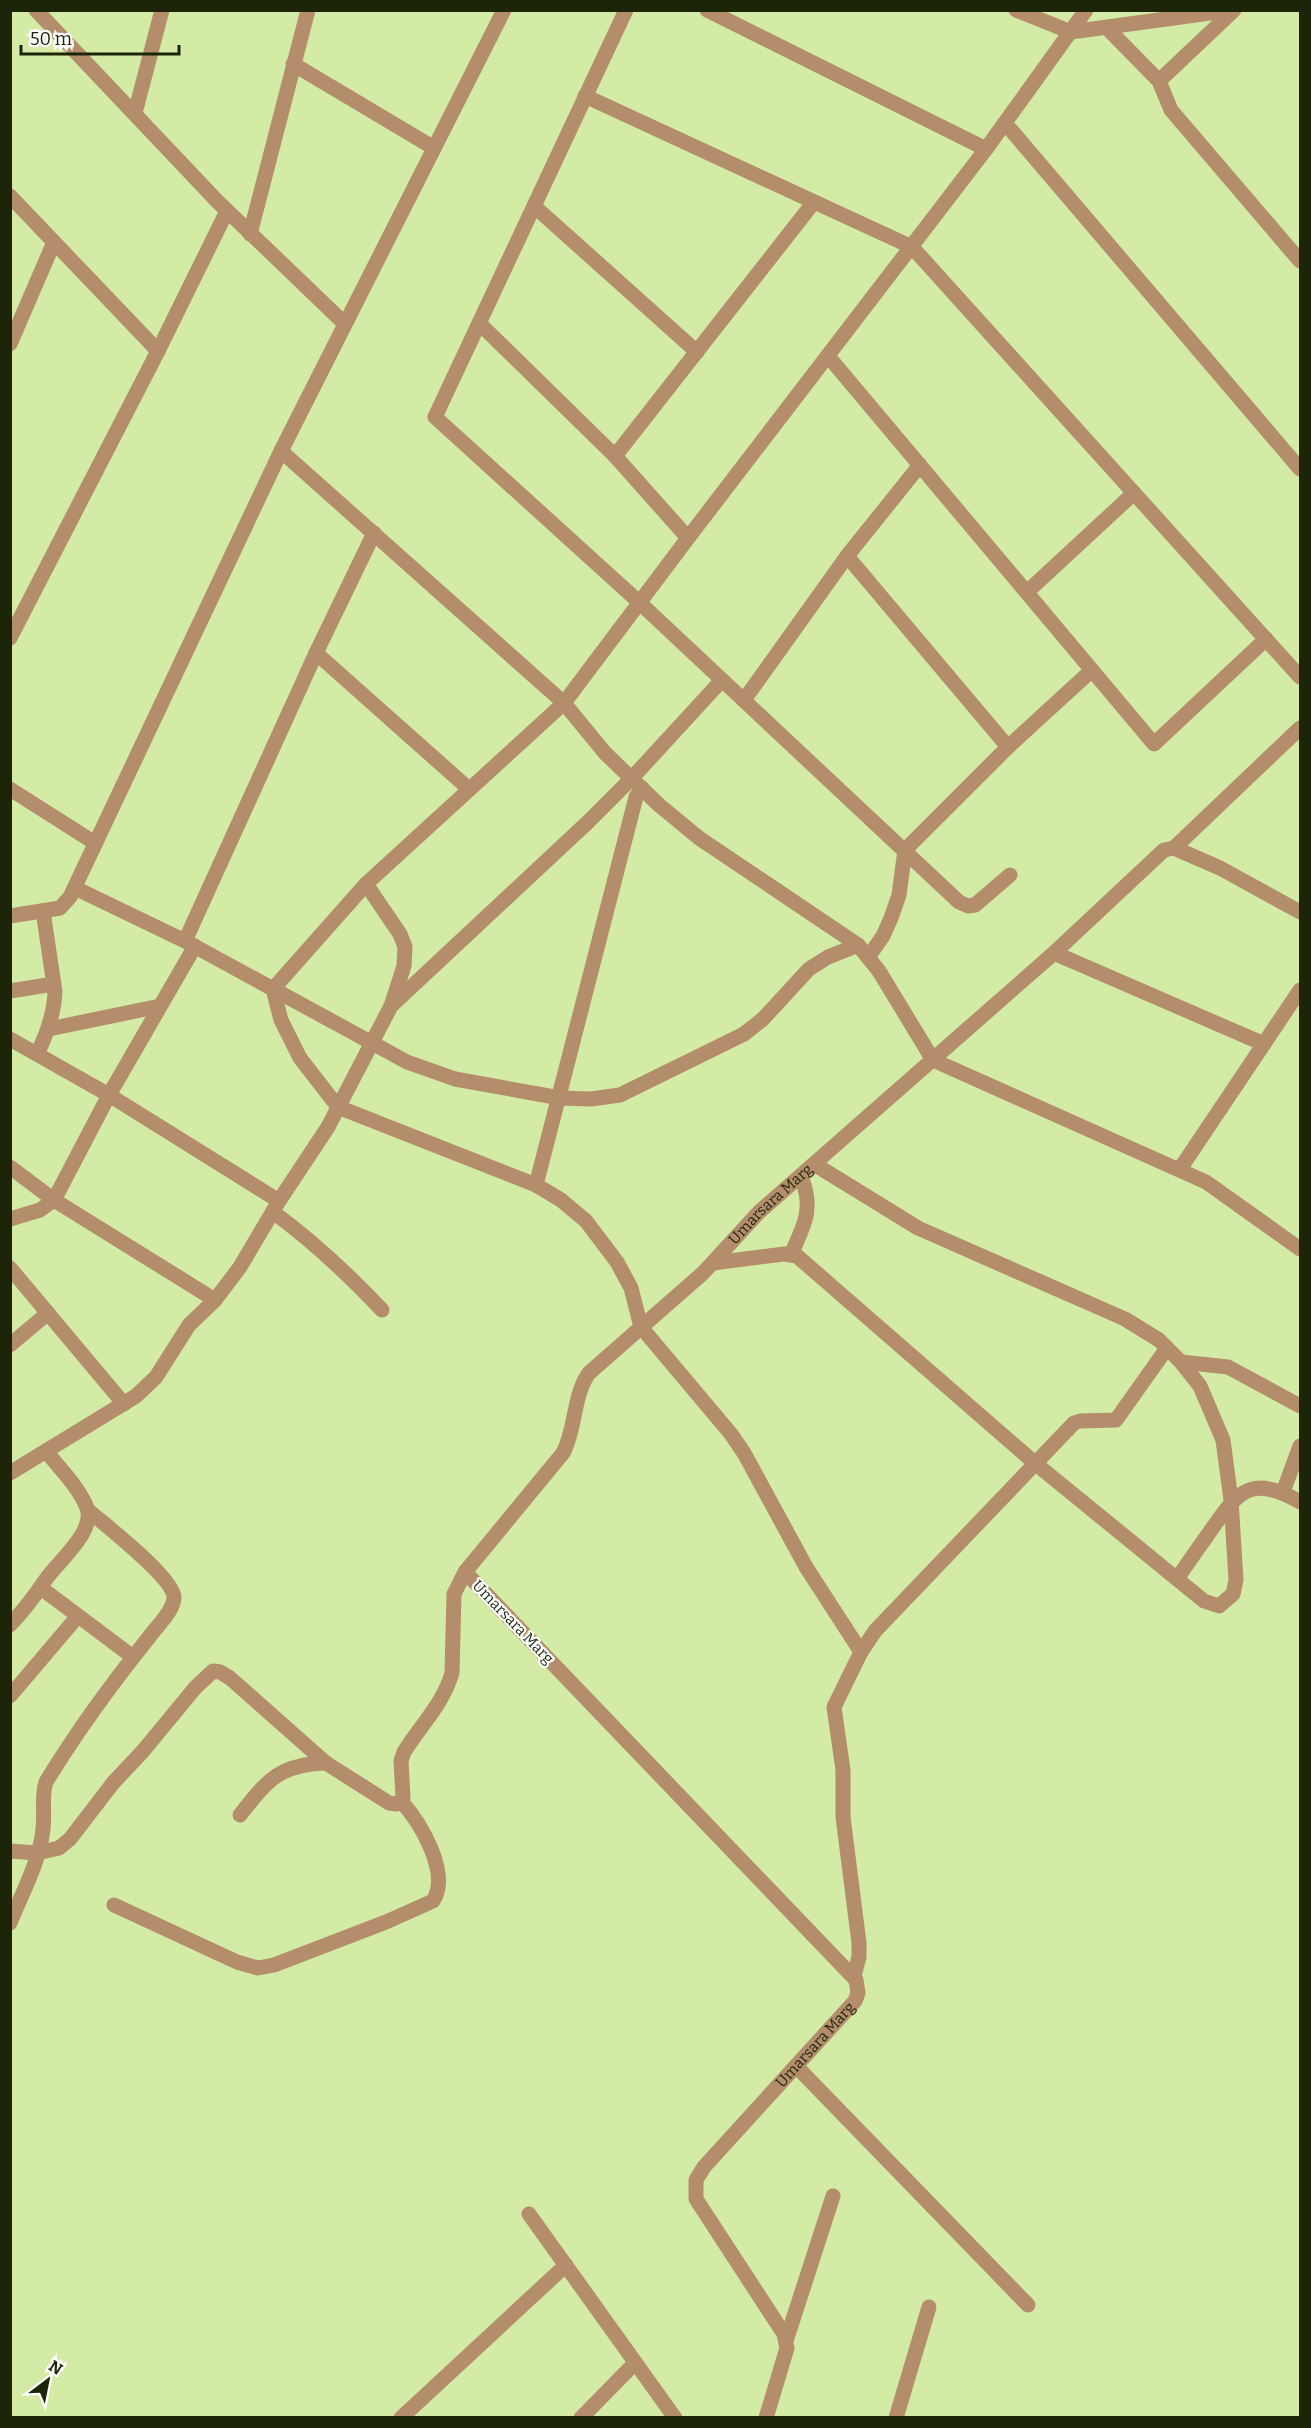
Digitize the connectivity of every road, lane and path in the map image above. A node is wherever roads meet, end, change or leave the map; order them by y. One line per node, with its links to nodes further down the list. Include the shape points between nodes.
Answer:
1 (36, 10): 15 (street)
2 (162, 10): 15 (street)
3 (308, 10): 12 (street)
4 (626, 10): 14 (street)
5 (707, 10): 18 (street)
6 (1016, 10): 11 (street)
7 (1086, 10): 11 (street)
8 (1233, 10): 10 (street); 13 (street)
9 (498, 12): 17 (street)
10 (1108, 29): 11 (street); 13 (street)
11 (1071, 32): 16 (street)
12 (293, 64): 17 (street); 23 (street)
13 (1159, 81): 26 (street, via 1171,110)
14 (585, 96): 20 (street); 21 (street)
15 (135, 113): 22 (street)
16 (1005, 123): 18 (street); 36 (street)
17 (434, 148): 28 (street)
18 (986, 149): 25 (street)
19 (10, 196): 24 (street)
20 (814, 201): 25 (street); 31 (street)
21 (534, 206): 27 (street); 31 (street)
22 (227, 211): 23 (street); 30 (street)
23 (250, 234): 28 (street)
24 (54, 242): 29 (street); 30 (street)
25 (912, 247): 32 (street); 37 (street)
26 (1300, 261)
27 (479, 323): 34 (street); 42 (street, via 435,417)
28 (345, 324): 33 (street)
29 (10, 344)
30 (158, 351): 43 (street)
31 (697, 352): 34 (street)
32 (828, 356): 35 (street); 39 (street)
33 (281, 451): 38 (street); 56 (street)
34 (615, 456): 39 (street)
35 (920, 465): 40 (street); 41 (street)
36 (1300, 469)
37 (1134, 493): 41 (street); 44 (street)
38 (374, 533): 45 (street); 50 (street)
39 (688, 538): 42 (street)
40 (847, 556): 49 (street); 52 (street)
41 (1027, 592): 46 (street)
42 (640, 603): 48 (street); 50 (street)
43 (10, 638)
44 (1266, 639): 46 (street, via 1154,744); 47 (street)
45 (316, 653): 55 (street); 65 (street)
46 (1092, 670): 52 (street)
47 (1300, 677)
48 (722, 680): 49 (street); 53 (street)
49 (744, 700): 58 (street)
50 (564, 703): 53 (street, via 605,753); 55 (street)
51 (1300, 728): 57 (street, Umarsara Marg)
52 (1008, 747): 58 (street)
53 (637, 783): 66 (street, via 699,837); 73 (street); 81 (street)
54 (10, 789): 56 (street)
55 (469, 789): 60 (street)
56 (95, 843): 61 (street)
57 (1174, 848): 63 (street, via 1220,868); 67 (street, Umarsara Marg, via 1164,850)
58 (905, 850): 59 (street, via 968,906 975,905); 66 (street, via 891,918 883,936)
59 (1010, 875)
60 (366, 884): 69 (street); 73 (street, via 405,947 404,966)
61 (75, 888): 62 (street, via 60,908); 65 (street)
62 (43, 911): 64 (street); 68 (street)
63 (1300, 912)
64 (10, 916)
65 (190, 943): 69 (street); 72 (street)
66 (864, 950): 79 (street); 81 (street, via 828,957 809,969 744,1034 620,1095 591,1100)
67 (1054, 953): 77 (street); 79 (street, Umarsara Marg)
68 (54, 984): 71 (street); 74 (street)
69 (273, 989): 76 (street); 82 (street, via 281,1020 300,1058)
70 (1300, 990): 77 (street)
71 (10, 991)
72 (160, 1006): 74 (street); 80 (street)
73 (391, 1006): 76 (street)
74 (49, 1029): 78 (street)
75 (10, 1039): 78 (street)
76 (370, 1043): 81 (street, via 407,1062 455,1078); 82 (street)
77 (1264, 1044): 85 (street)
78 (37, 1054): 80 (street)
79 (933, 1060): 83 (street, Umarsara Marg); 85 (street)
80 (109, 1095): 88 (street); 89 (street)
81 (560, 1098): 87 (street)
82 (338, 1107): 87 (street); 89 (street)
83 (814, 1164): 86 (street, Umarsara Marg); 100 (street, via 918,1228 1125,1319)
84 (10, 1167): 88 (street)
85 (1180, 1169): 91 (street, via 1206,1182)
86 (801, 1176): 92 (street, via 807,1190 806,1222); 93 (street, Umarsara Marg, via 747,1223)
87 (536, 1185): 98 (street, via 586,1221 617,1262 631,1288)
88 (54, 1200): 90 (street, via 40,1210); 95 (street)
89 (276, 1206): 95 (street, via 240,1268); 96 (street)
90 (10, 1219)
91 (1300, 1249)
92 (791, 1254): 93 (street); 106 (street)
93 (713, 1263): 98 (street, Umarsara Marg)
94 (10, 1268): 97 (street)
95 (215, 1300): 102 (street, via 189,1325 156,1377)
96 (382, 1310)
97 (48, 1313): 99 (street); 102 (street)
98 (641, 1327): 112 (street, Umarsara Marg, via 585,1379 570,1441 563,1453); 117 (street, via 732,1434 806,1567)
99 (10, 1345)
100 (1167, 1348): 101 (street); 106 (street, via 1116,1420 1074,1423)
101 (1182, 1362): 103 (street, via 1228,1366); 109 (street, via 1200,1386 1223,1440)
102 (124, 1404): 105 (street)
103 (1300, 1406)
104 (1300, 1446): 108 (street)
105 (46, 1451): 107 (street); 111 (street)
106 (1036, 1464): 113 (street); 117 (street, via 906,1597)
107 (10, 1473)
108 (1283, 1492): 109 (street, via 1254,1488); 110 (street)
109 (1231, 1500): 113 (street); 113 (street, via 1236,1580 1233,1594 1219,1606 1212,1605)
110 (1300, 1502)
111 (88, 1510): 114 (street, via 78,1541); 118 (street, via 158,1571 174,1598)
112 (465, 1572): 121 (street, via 454,1594 452,1673 443,1697 404,1752); 127 (street, Umarsara Marg)
113 (1177, 1579)
114 (41, 1588): 115 (street); 116 (street)
115 (78, 1616): 118 (street); 119 (street)
116 (10, 1625)
117 (861, 1652): 127 (street, via 834,1707 859,1944)
118 (133, 1657): 124 (street, via 46,1782 42,1793 43,1830)
119 (10, 1696)
120 (326, 1763): 121 (street, via 389,1803); 122 (street, via 304,1764 275,1776); 124 (street, via 230,1678 213,1671 123,1770 70,1839 59,1848)
121 (401, 1801): 125 (street, via 418,1822 431,1848 439,1883 433,1901 274,1965 258,1968 237,1962)
122 (240, 1815)
123 (10, 1851): 124 (street)
124 (37, 1853): 126 (street)
125 (114, 1905)
126 (10, 1923)
127 (854, 1976): 128 (street, Umarsara Marg, via 858,1986 855,2001)
128 (796, 2066): 132 (street); 134 (street, Umarsara Marg, via 699,2173 694,2189 696,2199)
129 (833, 2196): 134 (street)
130 (529, 2214): 131 (street)
131 (566, 2265): 135 (street); 136 (street)
132 (1028, 2305)
133 (929, 2307): 140 (street)
134 (786, 2341): 139 (street)
135 (635, 2363): 137 (street); 138 (street)
136 (401, 2418)
137 (581, 2418)
138 (675, 2418)
139 (766, 2418)
140 (896, 2418)

